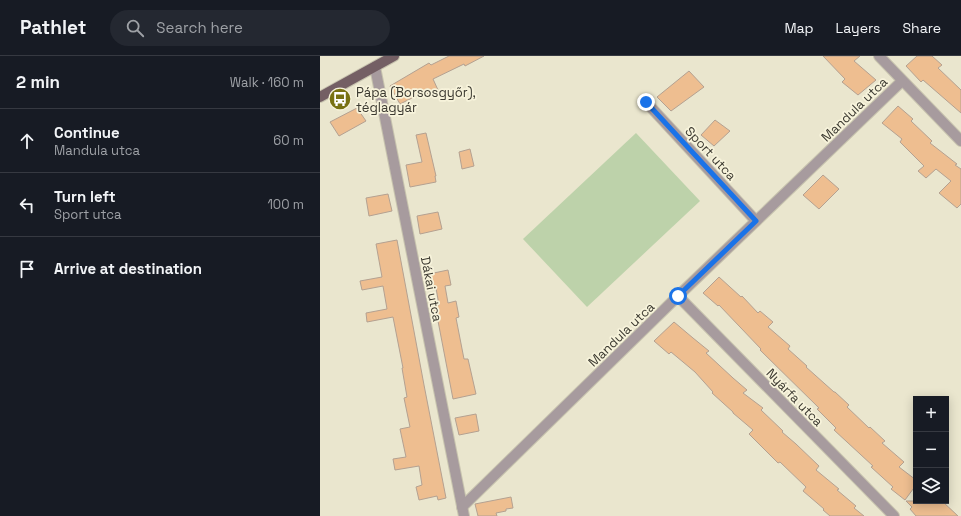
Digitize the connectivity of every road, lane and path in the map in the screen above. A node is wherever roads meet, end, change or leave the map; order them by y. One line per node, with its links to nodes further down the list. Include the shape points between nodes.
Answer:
1 (394, 56): 3 (main road)
2 (879, 56): 4 (street)
3 (375, 67): 5 (main road); 10 (street, Dákai utca)
4 (902, 81): 7 (street); 8 (street, Mandula utca)
5 (320, 98)
6 (646, 102): 8 (street, Sport utca)
7 (961, 141)
8 (756, 221): 9 (street, Mandula utca)
9 (678, 296): 10 (street, Mandula utca); 11 (street, Nyárfa utca)
10 (463, 511)
11 (894, 516)

